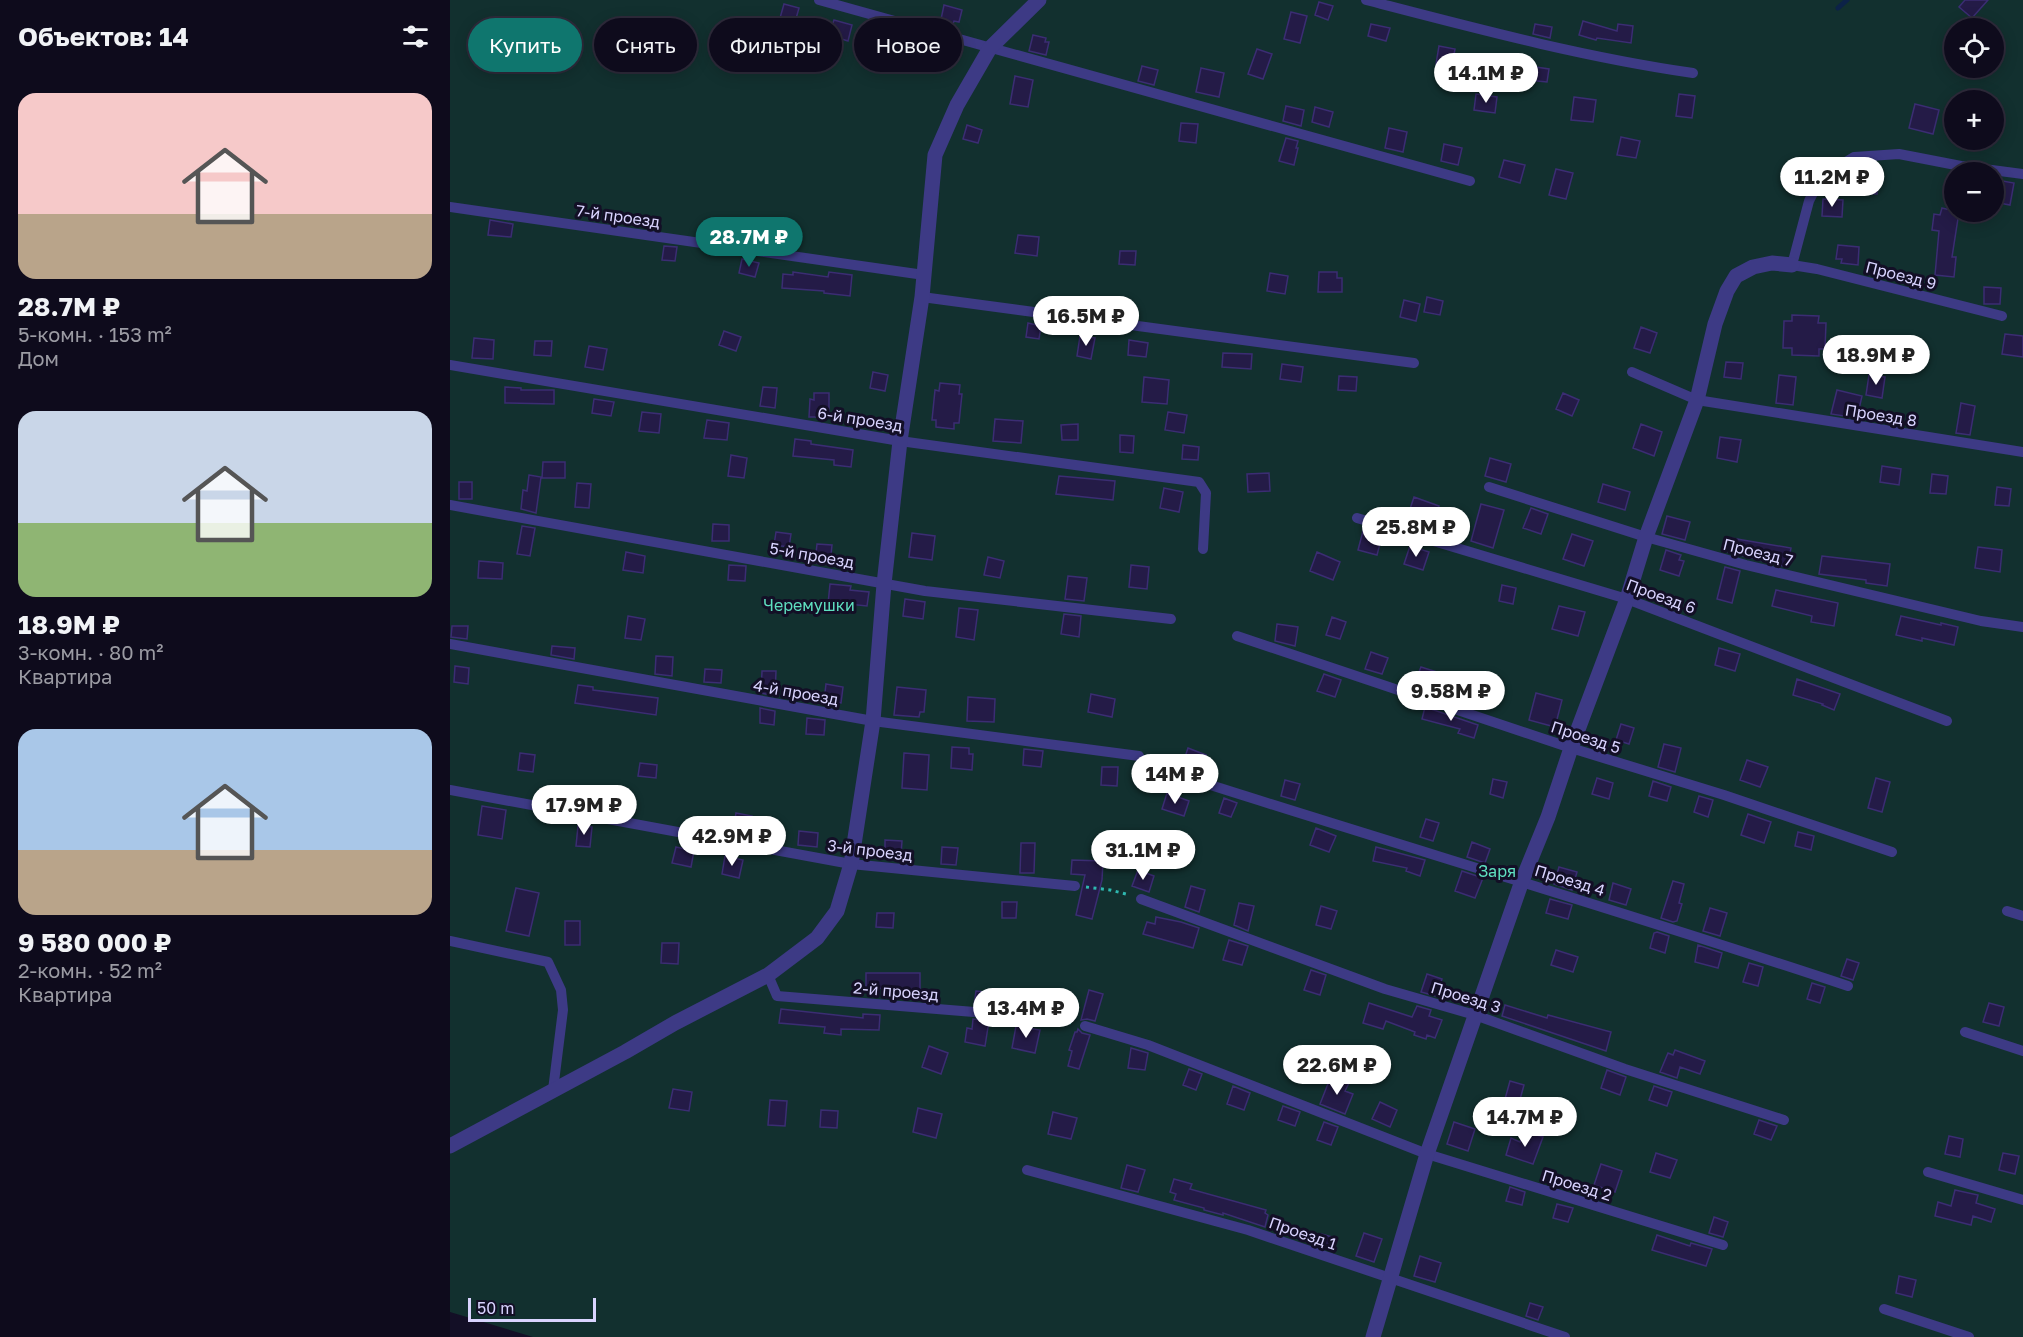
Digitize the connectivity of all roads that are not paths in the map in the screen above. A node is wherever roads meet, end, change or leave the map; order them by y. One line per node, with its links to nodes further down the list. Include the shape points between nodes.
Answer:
1 (819, 0): 4 (lane)
2 (1039, 0): 4 (street)
3 (1366, 0): 5 (lane, via 1526,41)
4 (990, 48): 7 (lane); 10 (street, via 957,105 935,156)
5 (1693, 73)
6 (2023, 174): 9 (lane, via 1899,154 1854,158 1821,177 1809,201)
7 (1470, 182)
8 (450, 207): 10 (lane, 7-й проезд)
9 (1792, 265): 12 (lane, Проезд 9); 16 (street, via 1772,263 1736,276 1715,324)
10 (924, 275): 11 (street)
11 (922, 297): 13 (lane); 17 (street)
12 (2002, 316)
13 (1414, 363)
14 (450, 365): 17 (lane, 6-й проезд)
15 (1632, 372): 16 (lane, Проезд 8)
16 (1697, 400): 18 (lane, Проезд 8); 22 (street)
17 (900, 441): 23 (lane, 6-й проезд, via 1199,483 1206,493); 24 (street)
18 (2023, 452)
19 (1489, 487): 22 (lane, Проезд 7)
20 (450, 505): 24 (lane, 5-й проезд)
21 (1357, 518): 25 (lane, Проезд 6)
22 (1646, 537): 25 (street); 27 (lane, Проезд 7, via 1746,565 1981,621)
23 (1203, 549)
24 (884, 584): 26 (lane, 5-й проезд); 30 (street)
25 (1627, 599): 31 (lane, Проезд 6); 32 (street)
26 (1171, 619)
27 (2023, 627)
28 (1237, 636): 32 (lane, Проезд 5)
29 (450, 644): 30 (lane, 4-й проезд)
30 (873, 721): 33 (lane, 4-й проезд); 37 (street)
31 (1947, 721)
32 (1571, 748): 36 (lane, Проезд 5); 38 (street)
33 (1139, 756)
34 (1179, 775): 38 (lane, Проезд 4)
35 (450, 790): 37 (lane, 3-й проезд)
36 (1892, 852)
37 (851, 864): 39 (lane, 3-й проезд); 44 (street, via 837,911 817,938)
38 (1522, 881): 45 (lane, Проезд 4); 46 (street)
39 (1076, 886)
40 (1141, 898): 46 (lane, Проезд 3, via 1385,988)
41 (2007, 911): 42 (lane)
42 (2023, 916)
43 (450, 941): 51 (lane, via 548,962 561,990 563,1010)
44 (768, 975): 47 (lane, 2-й проезд, via 777,996); 51 (street)
45 (1848, 986)
46 (1475, 1014): 52 (lane, Проезд 3, via 1625,1069); 54 (street)
47 (1035, 1017)
48 (1085, 1026): 54 (lane, Проезд 2, via 1148,1045)
49 (1965, 1032): 50 (lane)
50 (2023, 1051)
51 (553, 1090): 53 (street)
52 (1784, 1120)
53 (450, 1146)
54 (1427, 1154): 58 (lane, Проезд 2); 59 (street)
55 (1027, 1170): 59 (lane, Проезд 1, via 1248,1230)
56 (1928, 1172): 57 (lane)
57 (2023, 1200)
58 (1723, 1245)
59 (1390, 1278): 61 (street); 62 (lane, Проезд 1)
60 (1884, 1309): 63 (lane)
61 (1373, 1337)
62 (1565, 1337)
63 (1969, 1337)

